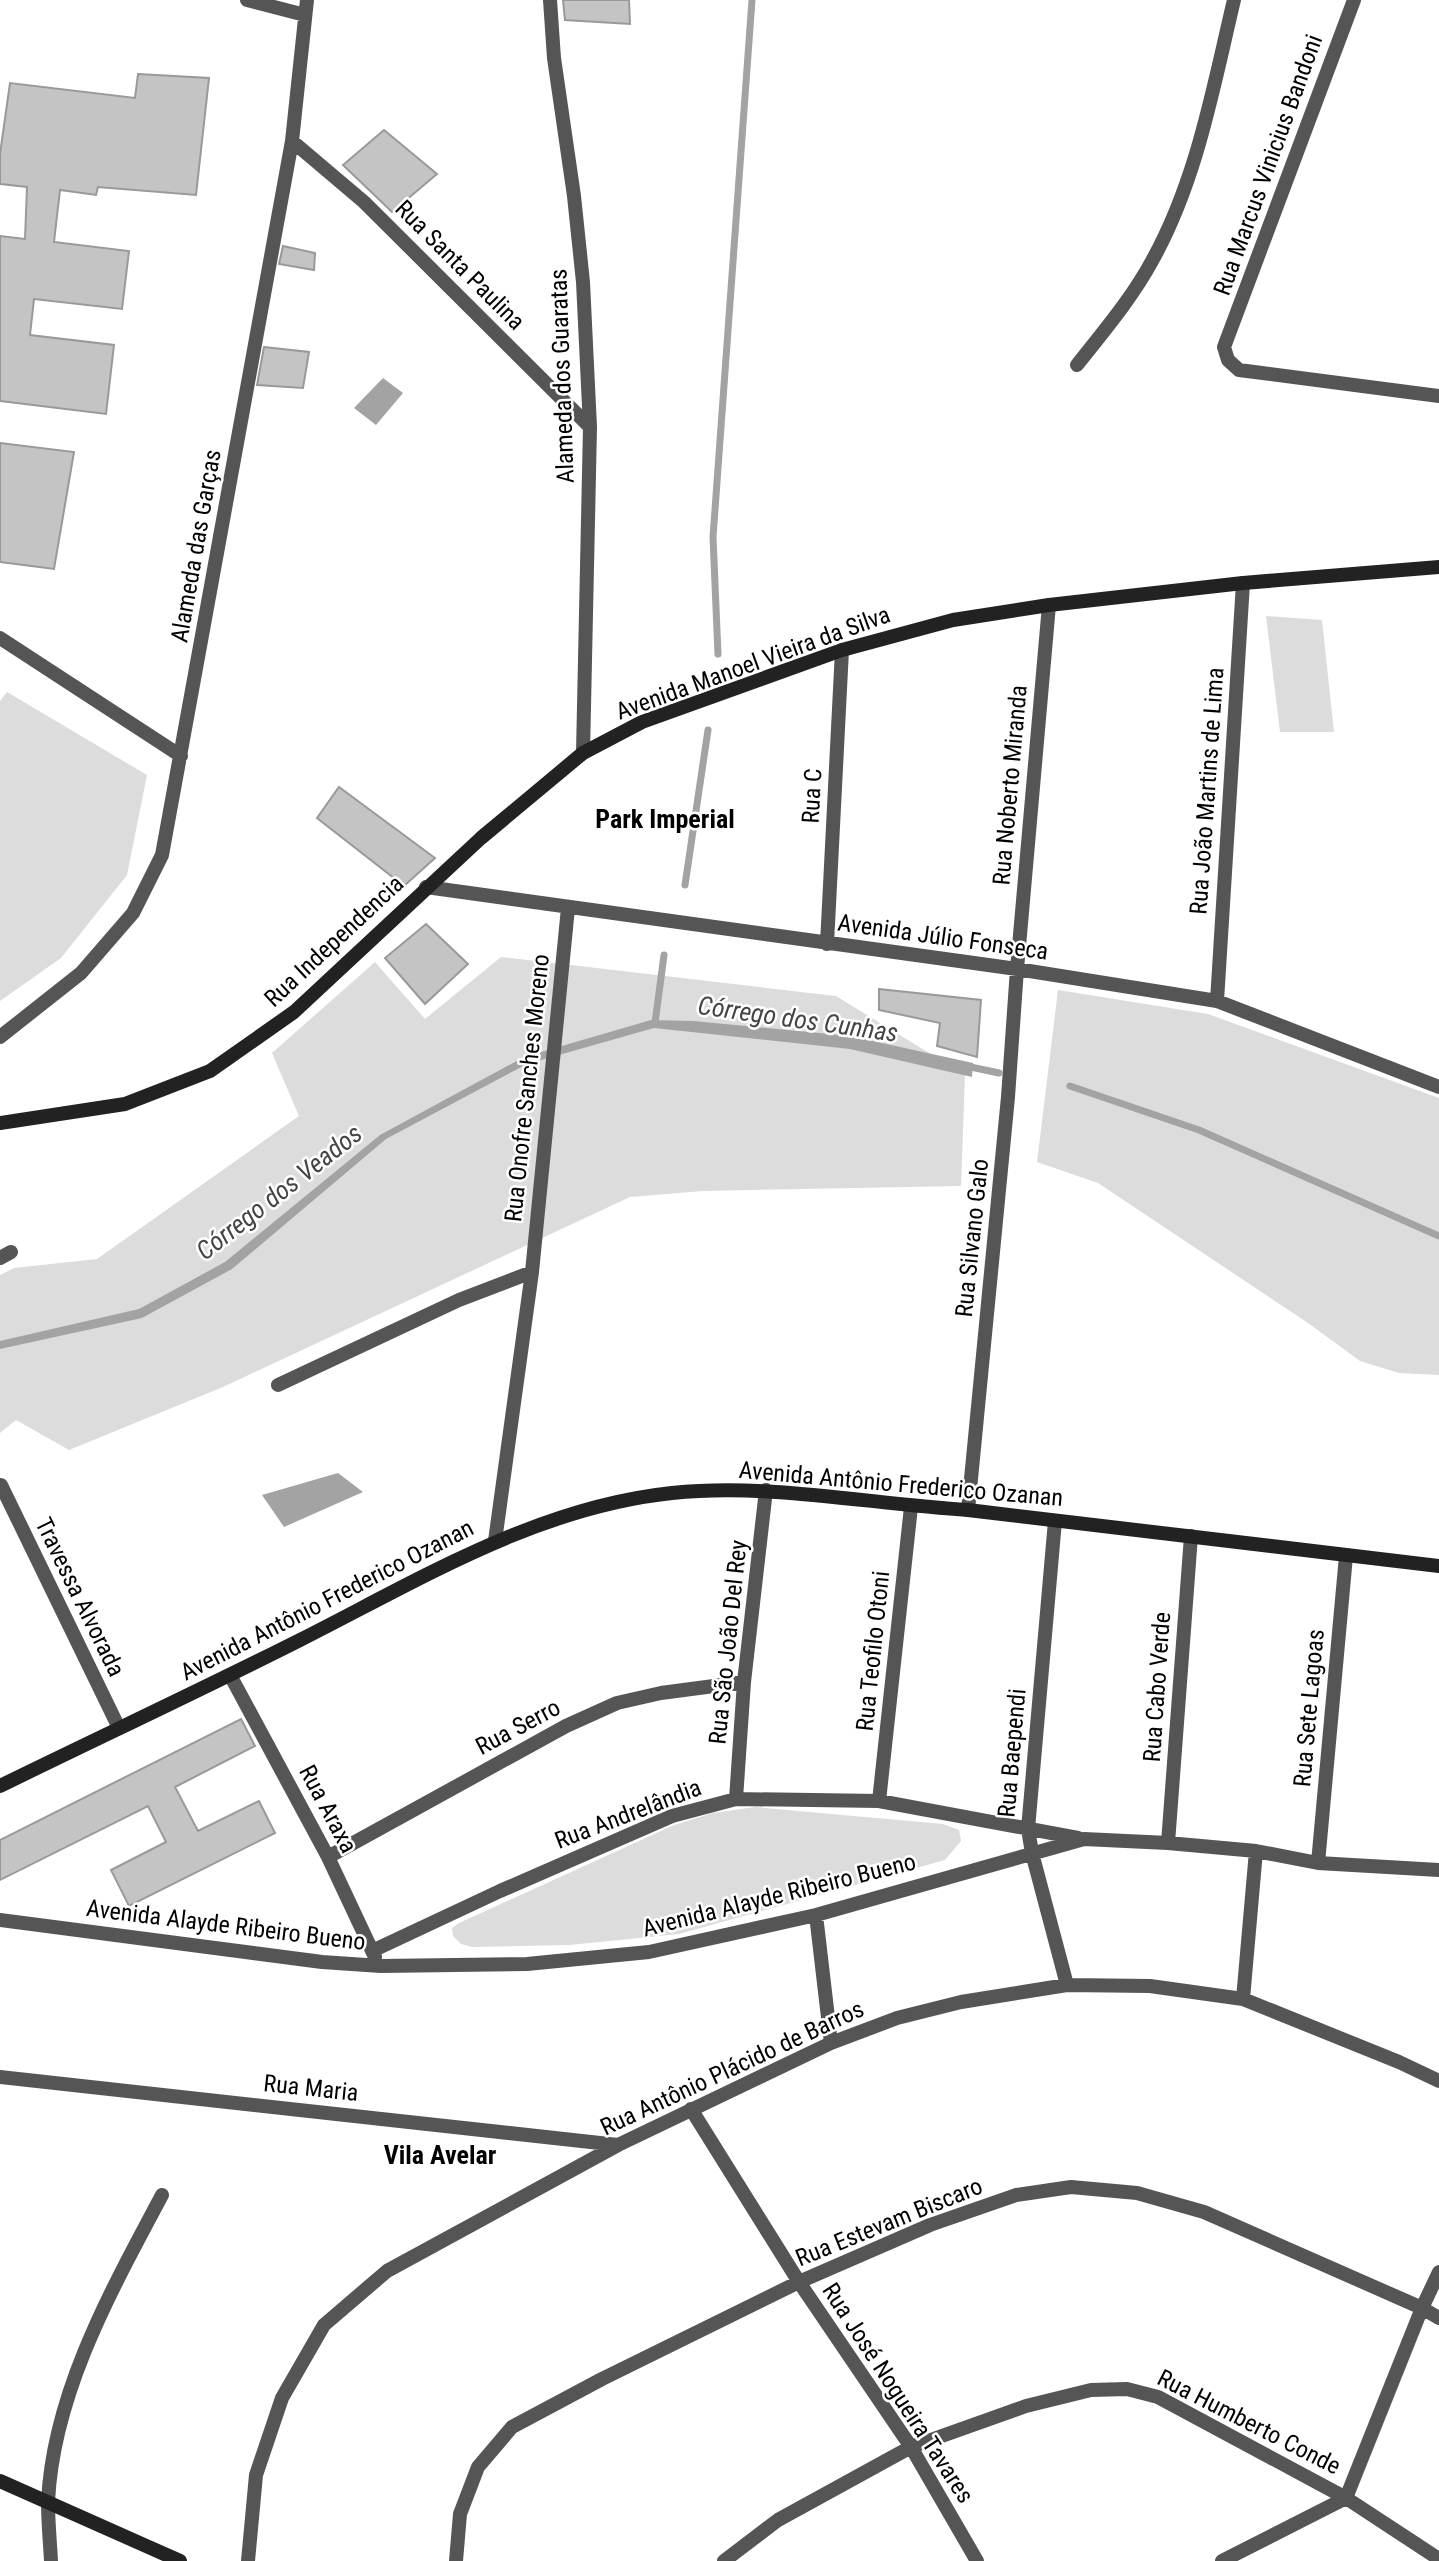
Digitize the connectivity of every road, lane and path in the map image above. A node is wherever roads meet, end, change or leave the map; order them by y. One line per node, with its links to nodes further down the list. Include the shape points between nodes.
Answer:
1 (247, 0): 5 (street)
2 (550, 0): 9 (street, Alameda dos Guaratas, via 575,196)
3 (1234, 0): 7 (street, via 1202,136 1181,200 1152,261)
4 (1353, 0): 8 (street, Rua Marcus Vinicius Bandoni, via 1224,347 1228,360 1239,370)
5 (306, 7): 6 (street, Alameda das Garças)
6 (292, 141): 9 (street, Rua Santa Paulina, via 365,202); 16 (street, Alameda das Garças)
7 (1077, 365)
8 (1439, 397)
9 (590, 426): 15 (street, Alameda dos Guaratas)
10 (1439, 567): 11 (street, Avenida Manoel Vieira da Silva)
11 (1243, 583): 12 (street, Avenida Manoel Vieira da Silva); 21 (street, Rua João Martins de Lima)
12 (1049, 606): 14 (street, Avenida Manoel Vieira da Silva, via 953,620); 20 (street, Rua Noberto Miranda)
13 (0, 638): 16 (street)
14 (842, 650): 15 (street, Avenida Manoel Vieira da Silva, via 642,722); 19 (street, Rua C)
15 (583, 753): 17 (street, Avenida Manoel Vieira da Silva)
16 (181, 756): 22 (street, Alameda das Garças, via 162,855 134,913 81,973)
17 (426, 887): 18 (street, Avenida Júlio Fonseca); 24 (street, Rua Independencia, via 294,1012 210,1071 125,1104)
18 (568, 908): 19 (street, Avenida Júlio Fonseca); 25 (street, Rua Onofre Sanches Moreno)
19 (827, 944): 20 (street, Avenida Júlio Fonseca)
20 (1017, 969): 21 (street, Avenida Júlio Fonseca); 30 (street, Rua Silvano Galo, via 1009,1097)
21 (1217, 1001): 23 (street, Avenida Júlio Fonseca)
22 (0, 1037)
23 (1439, 1087)
24 (0, 1123)
25 (532, 1272): 26 (street, via 459,1300); 33 (street, Rua Onofre Sanches Moreno)
26 (278, 1385)
27 (1, 1485): 38 (street, Travessa Alvorada)
28 (766, 1490): 29 (street, Avenida Antônio Frederico Ozanan); 33 (street, Avenida Antônio Frederico Ozanan, via 673,1493 613,1502); 37 (street, Rua São João Del Rey)
29 (911, 1507): 30 (street, Avenida Antônio Frederico Ozanan); 41 (street, Rua Teofilo Otoni)
30 (968, 1510): 31 (street, Avenida Antônio Frederico Ozanan)
31 (1055, 1521): 32 (street, Avenida Antônio Frederico Ozanan); 42 (street, Rua Baependi)
32 (1191, 1536): 34 (street, Avenida Antônio Frederico Ozanan); 44 (street, Rua Cabo Verde)
33 (495, 1541): 36 (street, Avenida Antônio Frederico Ozanan)
34 (1346, 1556): 35 (street, Avenida Antônio Frederico Ozanan); 48 (street, Rua Sete Lagoas)
35 (1439, 1566)
36 (230, 1675): 38 (street, Avenida Antônio Frederico Ozanan); 47 (street, Rua Araxa)
37 (744, 1682): 40 (street, Rua São João Del Rey); 47 (street, Rua Serro, via 617,1703 566,1726)
38 (119, 1728): 39 (street, Avenida Antônio Frederico Ozanan)
39 (0, 1786)
40 (736, 1799): 41 (street, Rua Andrelândia); 52 (street, Rua Andrelândia, via 661,1821)
41 (879, 1801): 42 (street, Rua Andrelândia)
42 (1028, 1829): 43 (street, Rua Andrelândia); 46 (street, Rua Baependi)
43 (1084, 1839): 44 (street, Avenida Alayde Ribeiro Bueno); 46 (street, Avenida Alayde Ribeiro Bueno)
44 (1168, 1843): 45 (street, Avenida Alayde Ribeiro Bueno)
45 (1256, 1851): 48 (street, Avenida Alayde Ribeiro Bueno); 55 (street)
46 (1032, 1853): 50 (street, Avenida Alayde Ribeiro Bueno); 54 (street, Rua Baependi)
47 (328, 1857): 52 (street, Rua Araxa)
48 (1318, 1863): 49 (street, Avenida Alayde Ribeiro Bueno)
49 (1439, 1870)
50 (816, 1915): 53 (street, Avenida Alayde Ribeiro Bueno, via 649,1952 527,1964); 56 (street)
51 (0, 1920): 53 (street, Avenida Alayde Ribeiro Bueno)
52 (372, 1951): 53 (street, Rua Araxa)
53 (381, 1966)
54 (1067, 1984): 55 (street, Rua Antônio Plácido de Barros, via 1150,1986); 56 (street, Rua Antônio Plácido de Barros, via 897,2018)
55 (1243, 1999): 58 (street, Rua Antônio Plácido de Barros)
56 (831, 2043): 59 (street, Rua Antônio Plácido de Barros)
57 (0, 2077): 60 (street, Rua Maria)
58 (1439, 2081)
59 (691, 2109): 60 (street, Rua Antônio Plácido de Barros); 63 (street, Rua José Nogueira Tavares)
60 (618, 2145): 73 (street, Rua Antônio Plácido de Barros, via 387,2271 324,2325 282,2398 256,2475)
61 (162, 2196): 69 (street, via 106,2299 73,2381 53,2460)
62 (1439, 2272): 64 (street)
63 (799, 2282): 64 (street, Rua Estevam Biscaro, via 930,2225 1016,2195 1072,2187 1137,2193 1204,2212); 66 (street, Rua José Nogueira Tavares); 74 (street, Rua Estevam Biscaro, via 512,2427 478,2467 460,2514)
64 (1422, 2308): 65 (street, Rua Estevam Biscaro); 68 (street)
65 (1439, 2318)
66 (911, 2447): 68 (street, Rua Humberto Conde, via 1026,2406 1091,2390 1128,2389 1158,2397); 75 (street, Rua Humberto Conde, via 778,2520); 76 (street, Rua José Nogueira Tavares)
67 (0, 2482): 69 (street)
68 (1346, 2497): 70 (street, Rua Humberto Conde); 77 (street)
69 (48, 2503): 71 (street); 72 (street)
70 (1439, 2559)
71 (51, 2561)
72 (180, 2561)
73 (248, 2561)
74 (456, 2561)
75 (724, 2561)
76 (977, 2561)
77 (1222, 2561)

